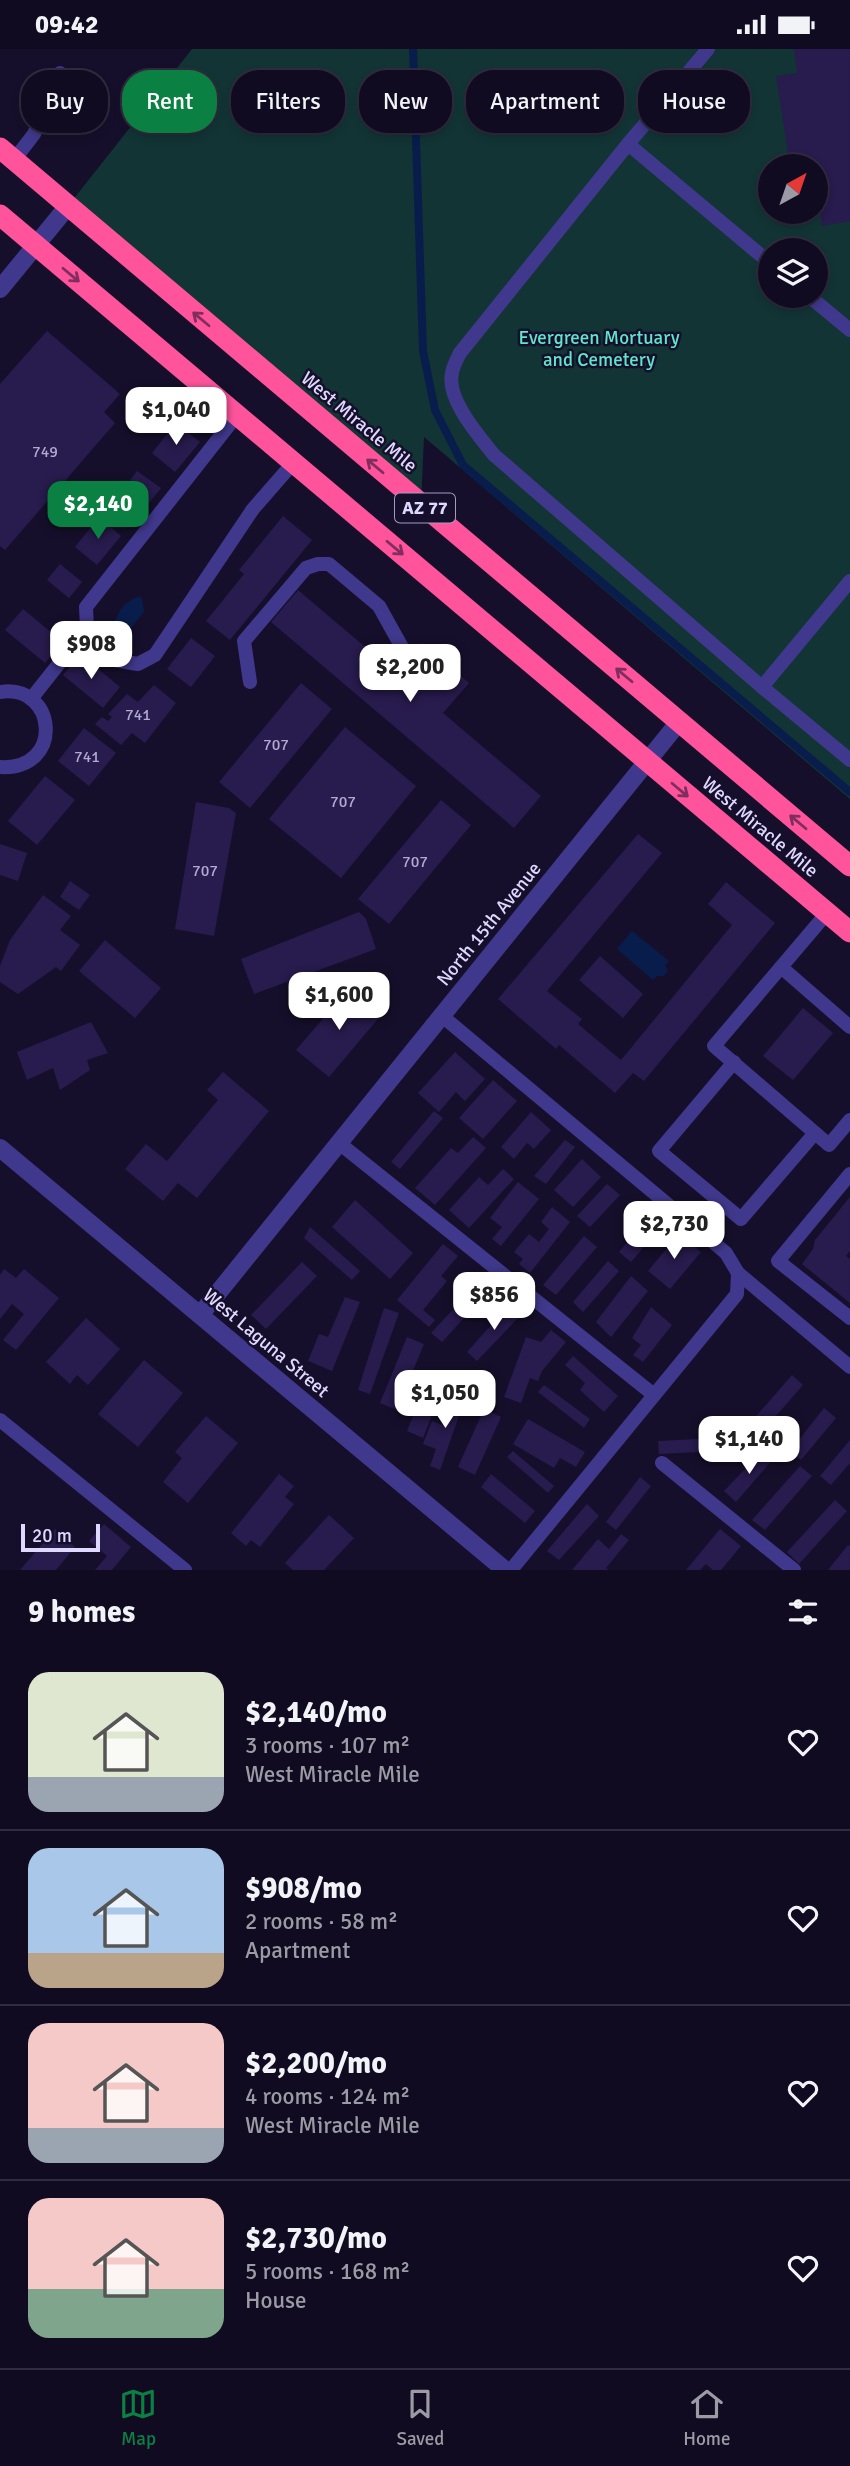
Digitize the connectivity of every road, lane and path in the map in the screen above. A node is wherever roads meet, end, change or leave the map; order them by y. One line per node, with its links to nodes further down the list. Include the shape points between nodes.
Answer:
1 (708, 49): 3 (lane)
2 (34, 133): 4 (lane)
3 (628, 144): 8 (lane); 18 (lane, via 460,353 451,376 454,396 494,455)
4 (7, 154): 5 (highway, West Miracle Mile / AZ 77)
5 (68, 206): 7 (street); 21 (highway, West Miracle Mile / AZ 77, one-way to 5)
6 (0, 215): 7 (highway, West Miracle Mile / AZ 77)
7 (35, 245): 9 (street); 12 (highway, West Miracle Mile / AZ 77, one-way to 12)
8 (758, 253)
9 (0, 289)
10 (823, 308): 11 (lane)
11 (850, 330)
12 (237, 415): 13 (highway, West Miracle Mile / AZ 77); 15 (lane, via 86,607)
13 (294, 462): 15 (lane, via 253,509 155,655 138,664 114,660); 23 (highway, West Miracle Mile / AZ 77, one-way to 23)
14 (850, 581): 18 (lane)
15 (87, 628): 20 (lane)
16 (409, 660): 17 (lane, via 379,606 329,564 318,563 306,569 244,641)
17 (250, 682)
18 (762, 687): 22 (lane)
19 (0, 692): 20 (lane)
20 (31, 699): 24 (lane, via 45,720 43,745 26,764)
21 (680, 722): 23 (street, North 15th Avenue); 25 (highway, West Miracle Mile / AZ 77, one-way to 21)
22 (850, 760)
23 (647, 762): 26 (highway, West Miracle Mile / AZ 77, one-way to 26); 29 (street, North 15th Avenue)
24 (0, 767)
25 (850, 866)
26 (827, 913): 27 (highway, West Miracle Mile / AZ 77); 28 (lane)
27 (850, 932)
28 (781, 967): 30 (lane); 31 (lane, via 714,1046)
29 (442, 1016): 34 (street, North 15th Avenue); 37 (lane, via 726,1253)
30 (850, 1027)
31 (734, 1062): 33 (lane); 33 (lane, via 659,1151 741,1219)
32 (850, 1120): 33 (lane, via 829,1145)
33 (815, 1133)
34 (339, 1143): 38 (street, North 15th Avenue); 41 (lane)
35 (0, 1148): 38 (street, West Laguna Street)
36 (850, 1174): 39 (lane, via 778,1261)
37 (738, 1273): 40 (lane); 41 (lane, via 737,1294)
38 (200, 1315): 45 (street, West Laguna Street)
39 (850, 1318)
40 (850, 1367)
41 (654, 1395): 46 (lane)
42 (0, 1420): 44 (lane)
43 (662, 1463): 47 (lane)
44 (185, 1570)
45 (505, 1570)
46 (511, 1570)
47 (794, 1570)

